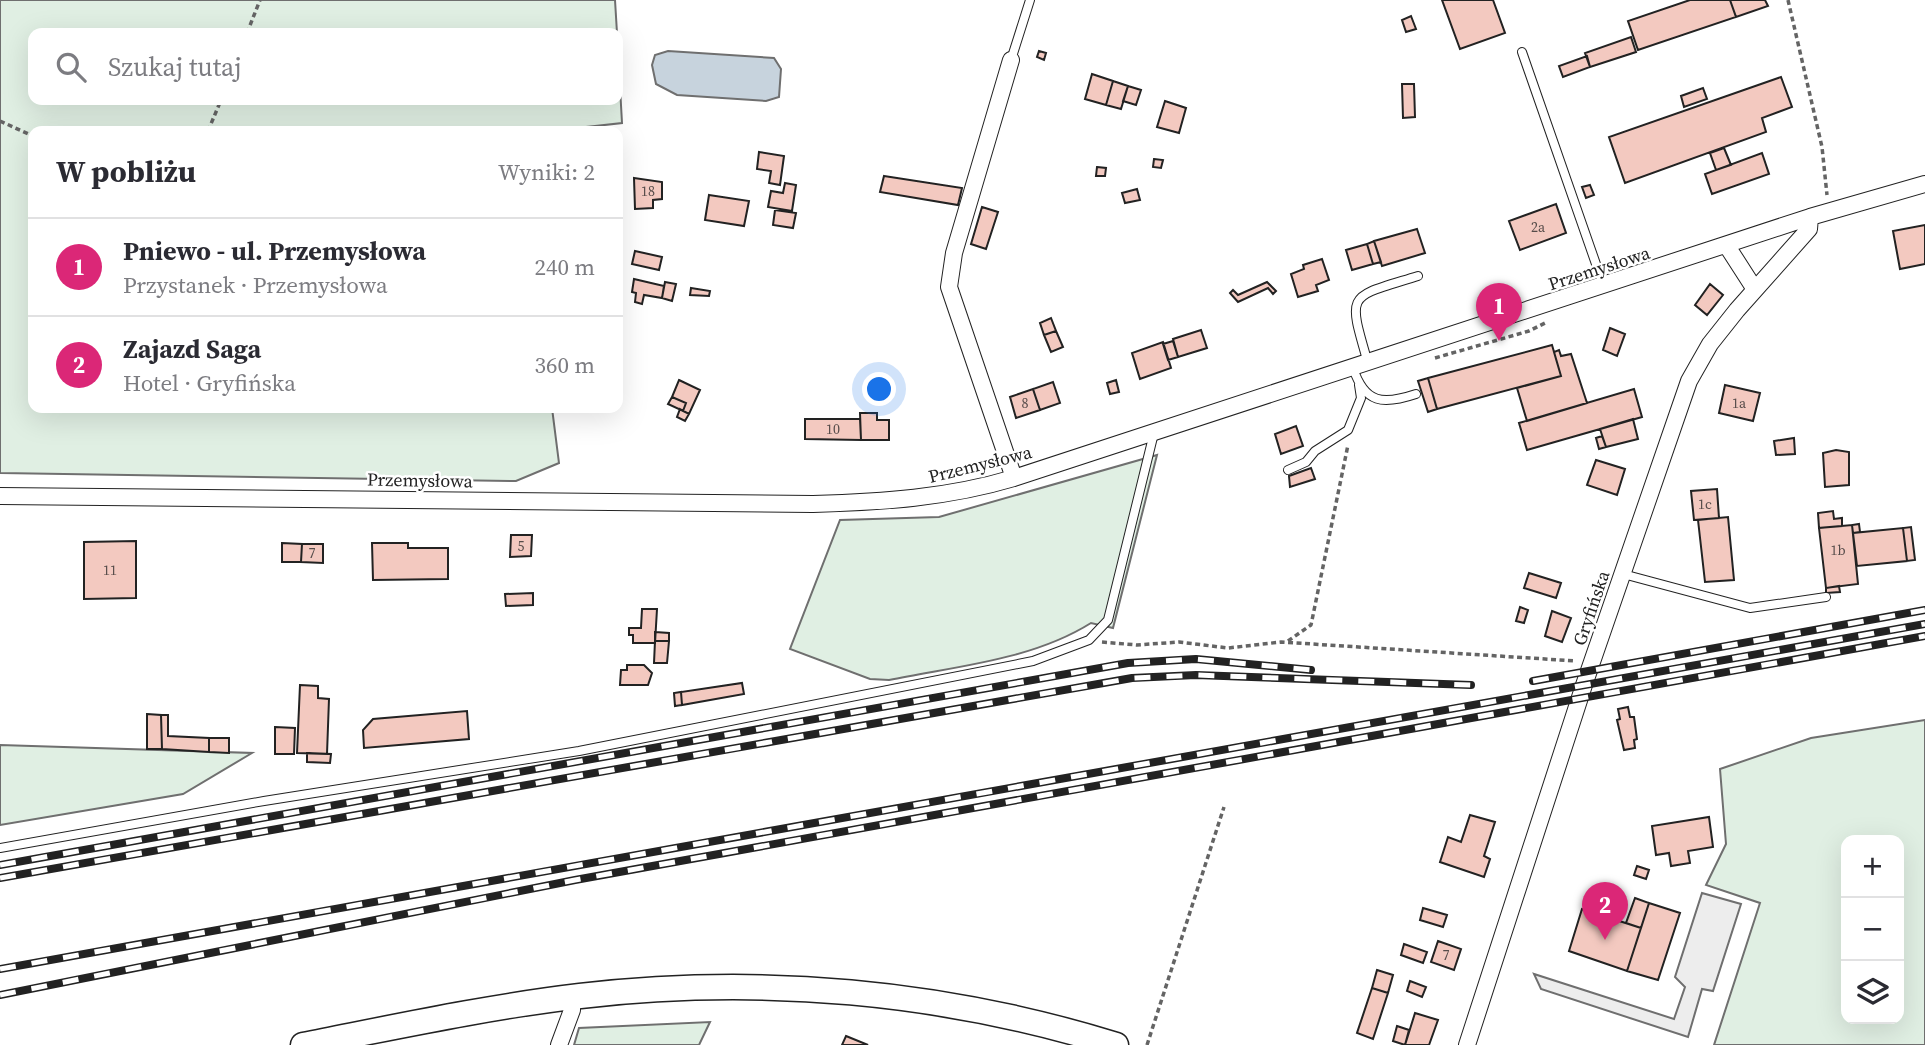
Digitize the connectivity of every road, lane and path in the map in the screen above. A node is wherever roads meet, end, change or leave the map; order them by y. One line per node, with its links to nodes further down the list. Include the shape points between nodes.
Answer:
1 (260, 0): 4 (path)
2 (1030, 0): 6 (lane)
3 (1788, 0): 12 (path, via 1822,147)
4 (249, 28)
5 (1522, 52): 16 (lane)
6 (1011, 60): 24 (street, via 954,253 949,287)
7 (219, 105): 9 (path)
8 (0, 121): 10 (path)
9 (210, 126)
10 (28, 134)
11 (1925, 184): 12 (street, Przemysłowa)
12 (1830, 211): 13 (street, Przemysłowa)
13 (1810, 217): 14 (street, Przemysłowa); 17 (street, Gryfińska, via 1809,229)
14 (1727, 246): 16 (street, Przemysłowa); 17 (street)
15 (1419, 276): 18 (lane, via 1370,292 1356,303)
16 (1604, 286): 18 (street, Przemysłowa)
17 (1754, 288): 26 (street, Gryfińska, via 1710,344 1689,381)
18 (1361, 366): 19 (lane); 22 (street, Przemysłowa)
19 (1359, 385): 20 (lane, via 1383,400); 21 (lane, via 1361,398)
20 (1416, 394)
21 (1350, 426): 23 (lane, via 1306,462); 29 (path, via 1311,625 1296,638)
22 (1154, 433): 24 (street, Przemysłowa); 28 (lane, via 1108,620)
23 (1288, 470)
24 (1014, 478): 25 (street, Przemysłowa, via 921,499 827,503)
25 (0, 496)
26 (1623, 574): 27 (lane, via 1750,608); 30 (street, Gryfińska)
27 (1826, 597)
28 (1090, 640): 29 (path, via 1228,648); 32 (lane, via 1033,661 592,748)
29 (1281, 642): 30 (path)
30 (1593, 660): 38 (street, Gryfińska)
31 (1224, 807): 37 (path)
32 (0, 848)
33 (572, 997): 34 (main road); 35 (street); 36 (main road, via 697,987 878,995 970,1008)
34 (303, 1045)
35 (559, 1045)
36 (1116, 1045)
37 (1147, 1045)
38 (1467, 1045)

